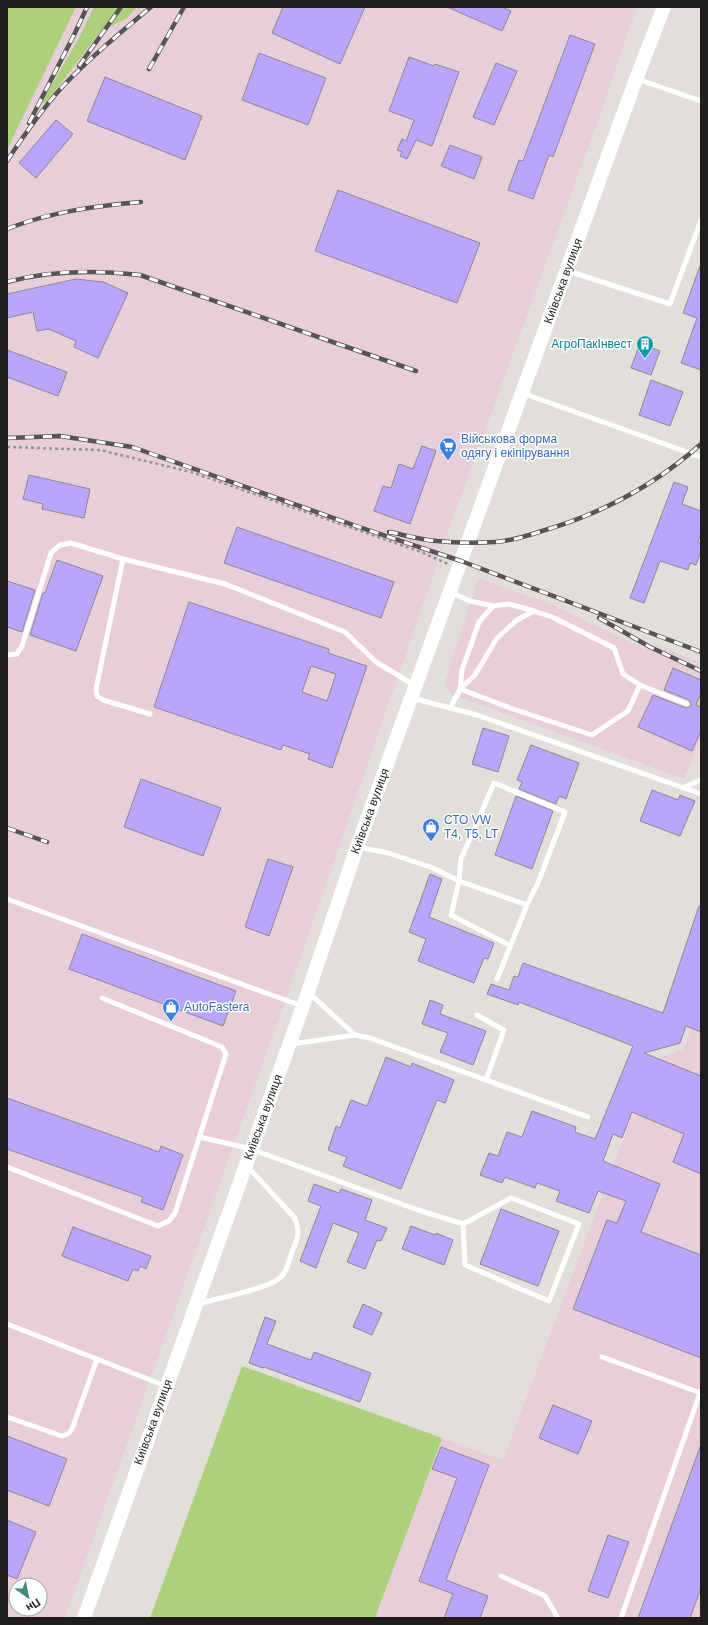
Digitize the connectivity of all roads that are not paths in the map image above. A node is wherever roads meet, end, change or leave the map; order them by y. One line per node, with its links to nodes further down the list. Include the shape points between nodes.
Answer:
1 (664, 7): 2 (main road, Київська вулиця)
2 (636, 78): 3 (lane); 5 (main road, Київська вулиця)
3 (701, 101)
4 (701, 220): 5 (lane, via 670,304)
5 (567, 271): 6 (main road, Київська вулиця)
6 (522, 393): 7 (lane); 9 (main road, Київська вулиця)
7 (701, 457)
8 (123, 559): 12 (lane, via 71,543 60,545 51,553 22,646 17,654); 15 (lane, via 225,584 345,632); 18 (lane, via 96,689 97,696)
9 (450, 592): 10 (lane, via 470,601); 15 (main road, Київська вулиця)
10 (493, 606): 11 (lane, via 509,604); 14 (lane, via 479,622 462,670)
11 (534, 611): 13 (lane, via 552,617 614,648 623,674); 14 (lane, via 517,620 497,638 475,675)
12 (7, 654)
13 (640, 685): 14 (lane, via 628,711 592,734); 16 (lane)
14 (460, 689): 17 (lane)
15 (413, 692): 17 (lane); 22 (main road, Київська вулиця)
16 (687, 704)
17 (450, 708): 20 (lane)
18 (150, 714)
19 (701, 780): 20 (lane)
20 (684, 787): 21 (lane)
21 (701, 794)
22 (357, 847): 23 (lane, via 388,852 433,868); 28 (main road, Київська вулиця)
23 (459, 881): 25 (lane); 25 (lane, via 461,859 494,784 565,812); 26 (lane, via 450,915)
24 (7, 899): 30 (lane)
25 (527, 905): 26 (lane)
26 (511, 946): 27 (lane)
27 (497, 979)
28 (308, 992): 30 (main road, Київська вулиця); 32 (lane)
29 (102, 998): 36 (lane, via 222,1047 226,1054)
30 (303, 1006): 33 (main road, Київська вулиця)
31 (477, 1016): 34 (lane, via 504,1030)
32 (355, 1035): 33 (lane); 34 (lane, via 370,1038)
33 (289, 1045): 37 (main road, Київська вулиця)
34 (486, 1080): 35 (lane)
35 (588, 1116)
36 (200, 1137): 37 (lane); 39 (lane, via 175,1213 169,1221 158,1226)
37 (251, 1149): 38 (main road, Київська вулиця); 40 (lane)
38 (246, 1164): 41 (main road, Київська вулиця); 41 (lane, via 294,1217 299,1234 285,1272 280,1278 269,1285)
39 (7, 1167)
40 (463, 1224): 40 (lane, via 465,1265 549,1301 579,1224 511,1198)
41 (195, 1305): 45 (main road, Київська вулиця)
42 (7, 1324): 44 (lane)
43 (602, 1357): 46 (lane)
44 (97, 1359): 45 (lane); 47 (lane, via 68,1434 62,1436)
45 (166, 1386): 49 (main road, Київська вулиця)
46 (700, 1393): 51 (lane)
47 (7, 1417)
48 (501, 1576): 50 (lane, via 545,1596)
49 (84, 1618)
50 (558, 1618)
51 (621, 1618)

